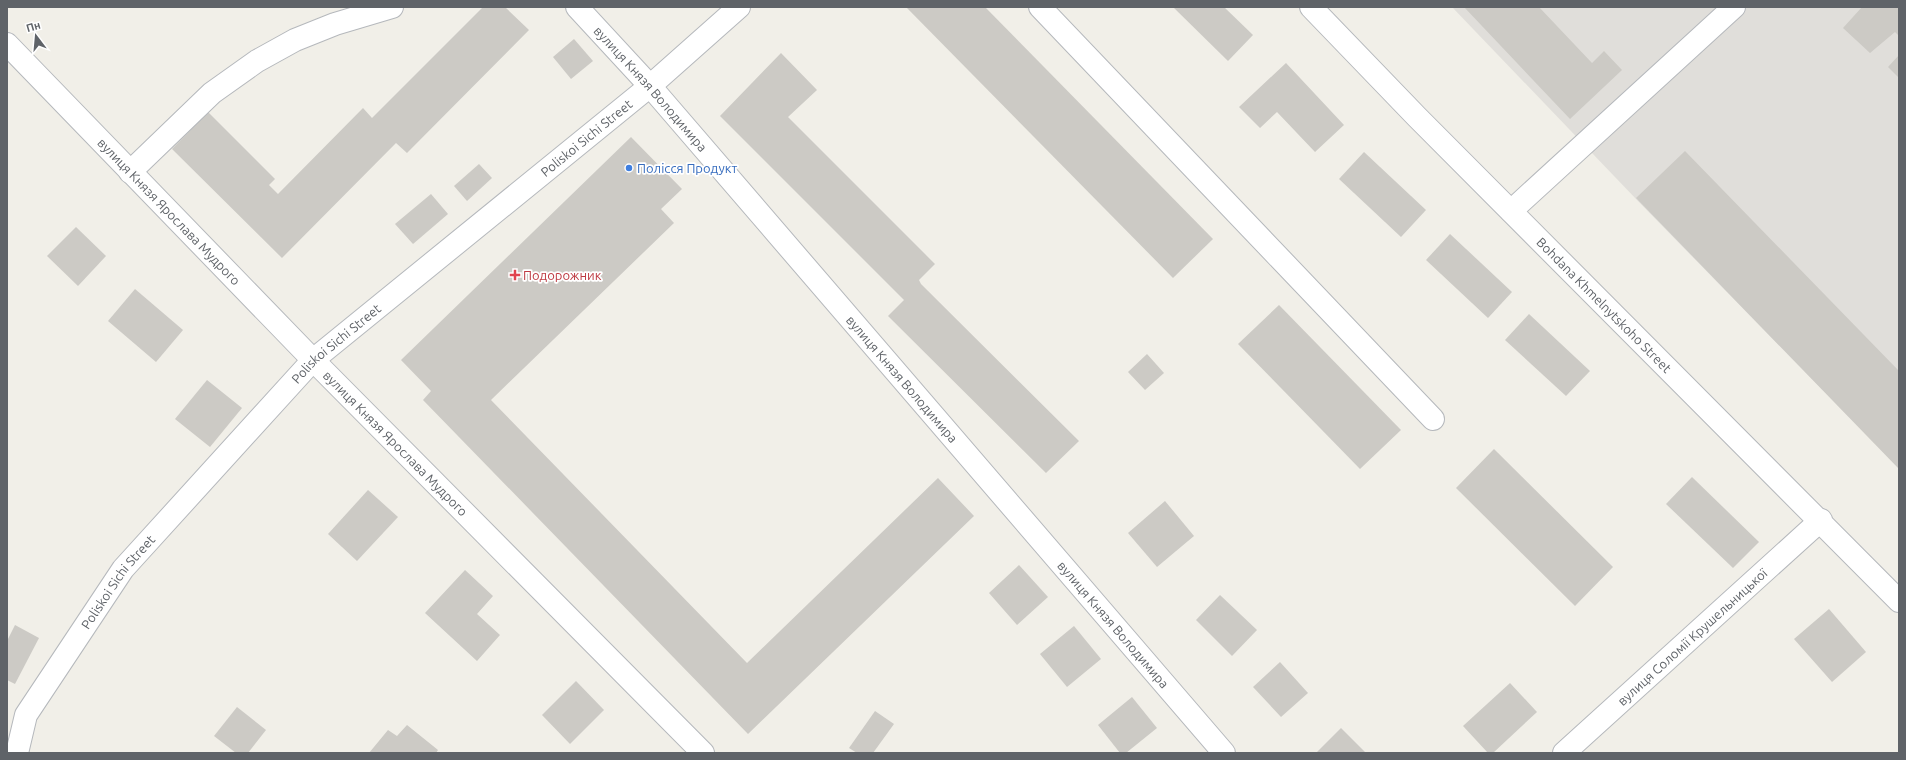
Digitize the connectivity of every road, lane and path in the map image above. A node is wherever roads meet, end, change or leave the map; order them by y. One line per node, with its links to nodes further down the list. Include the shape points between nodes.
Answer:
1 (392, 7): 9 (street, via 329,26 295,40 257,61 212,93)
2 (577, 7): 8 (street, вулиця Князя Володимира)
3 (739, 7): 8 (street, Poliskoi Sichi Street)
4 (1040, 7): 12 (street)
5 (1311, 7): 10 (street, Bohdana Khmelnytskoho Street)
6 (1734, 7): 10 (street)
7 (7, 44): 9 (street, вулиця Князя Ярослава Мудрого)
8 (650, 86): 11 (street, Poliskoi Sichi Street); 18 (street, вулиця Князя Володимира)
9 (130, 172): 11 (street, вулиця Князя Ярослава Мудрого)
10 (1511, 211): 13 (street, Bohdana Khmelnytskoho Street)
11 (313, 360): 15 (street, Poliskoi Sichi Street, via 123,569); 17 (street, вулиця Князя Ярослава Мудрого)
12 (1433, 419)
13 (1821, 520): 14 (street, Bohdana Khmelnytskoho Street); 19 (street, вулиця Соломії Крушельницької)
14 (1899, 601)
15 (16, 713): 16 (street, Poliskoi Sichi Street)
16 (17, 753)
17 (703, 753)
18 (1224, 753)
19 (1564, 753)

